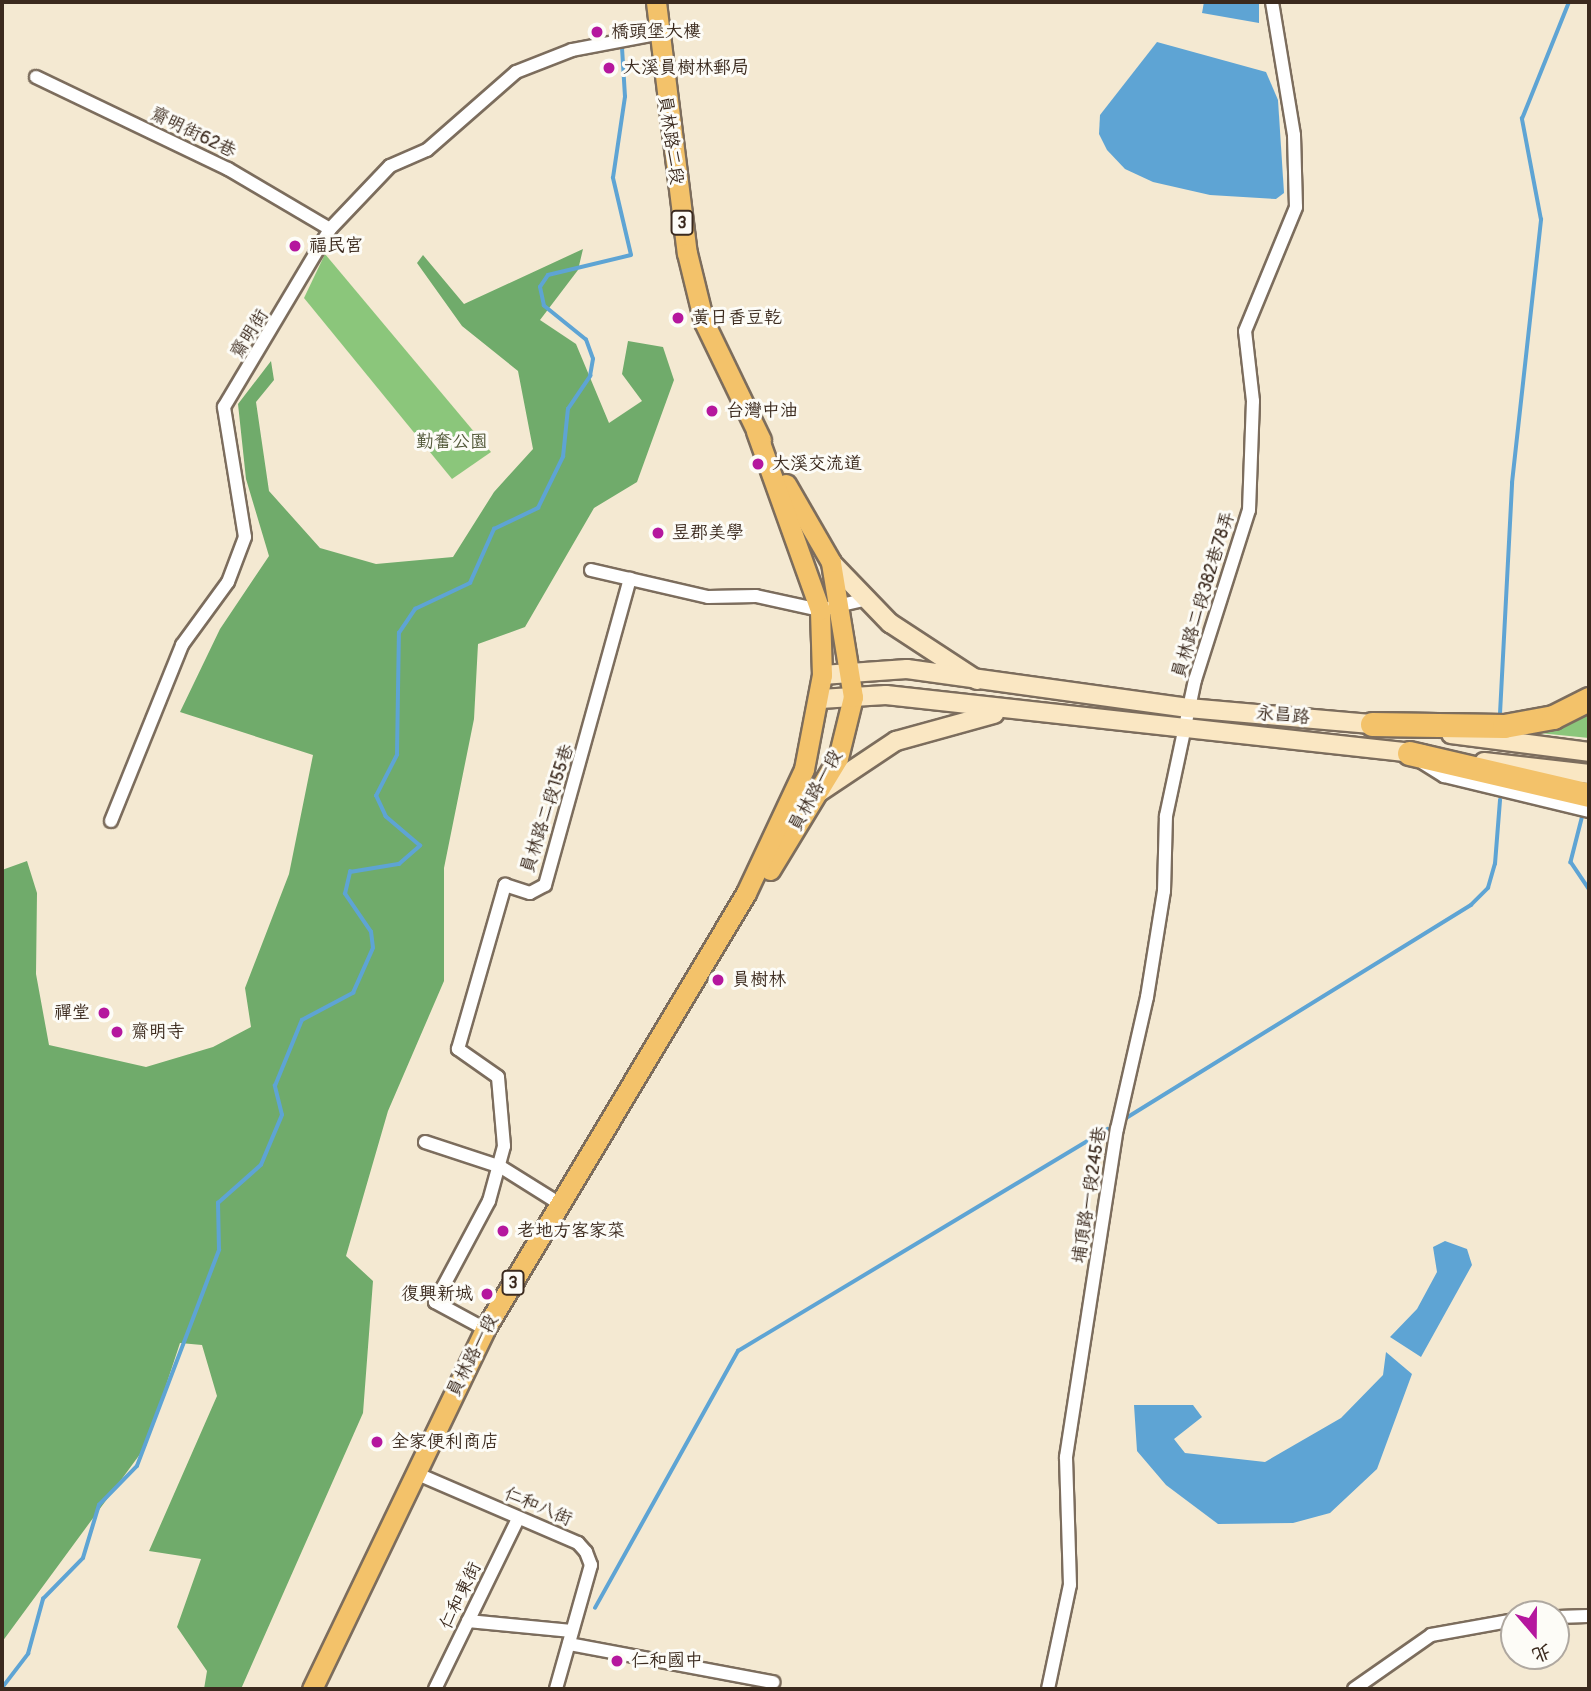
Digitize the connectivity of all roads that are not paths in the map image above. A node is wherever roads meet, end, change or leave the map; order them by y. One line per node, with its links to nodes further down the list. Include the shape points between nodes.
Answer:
1 (656, 2): 3 (main road, 員林路二段 / 3)
2 (1272, 2): 19 (street, 員林路二段382巷78弄, via 1294,135 1296,207 1245,331 1253,401 1248,510)
3 (657, 34): 5 (street, 齋明街, via 572,50 516,72 427,150 390,166); 6 (main road, 員林路二段 / 3, via 687,253 704,322)
4 (36, 77): 5 (street, 齋明街62巷, via 228,169)
5 (330, 229): 29 (street, 齋明街, via 223,407 245,537 228,582 182,645)
6 (756, 431): 7 (main road, 員林路二段 / 3); 12 (main road, 員林路二段 / 3)
7 (831, 562): 10 (main road); 11 (main road, 員林路二段 / 3)
8 (591, 570): 9 (street)
9 (630, 579): 12 (street); 32 (street, 員林路二段155巷, via 545,885 530,893 505,885 458,1049 498,1077 506,1109)
10 (867, 599): 11 (street); 15 (main road, via 922,648)
11 (842, 605): 12 (street); 13 (main road, 員林路二段 / 3)
12 (820, 610): 14 (main road, 員林路二段 / 3)
13 (850, 674): 14 (main road, 永昌路); 15 (main road, 永昌路, via 907,669); 16 (main road, 員林路一段 / 3)
14 (822, 675): 17 (main road, 員林路二段 / 3)
15 (977, 680): 19 (main road, 永昌路)
16 (853, 697): 17 (main road, 永昌路); 20 (main road, 永昌路); 26 (main road, 員林路一段 / 3, via 838,758)
17 (820, 699): 30 (main road, 員林路一段 / 3, via 804,769)
18 (1589, 699): 21 (highway, via 1553,717 1504,726)
19 (1188, 708): 21 (main road, 永昌路); 22 (street, 埔頂路一段245巷)
20 (1014, 711): 22 (main road, 永昌路); 26 (main road, via 905,737)
21 (1372, 724): 23 (main road, 永昌路)
22 (1184, 732): 24 (main road, 永昌路); 46 (street, 埔頂路一段245巷, via 1163,838 1164,891 1147,997 1117,1129 1066,1457 1070,1585)
23 (1589, 752)
24 (1409, 753): 25 (main road, 永昌路); 27 (highway); 28 (street, via 1444,776)
25 (1589, 774)
26 (818, 793): 30 (main road, 員林路一段 / 3, via 767,874)
27 (1589, 795)
28 (1589, 811)
29 (111, 821)
30 (746, 893): 33 (main road, 員林路一段 / 3)
31 (425, 1142): 32 (street)
32 (501, 1167): 33 (street); 34 (street, via 435,1302)
33 (560, 1204): 34 (main road, 員林路一段 / 3)
34 (485, 1329): 35 (main road, 員林路一段 / 3)
35 (420, 1475): 36 (street, 仁和八街); 43 (main road, 員林路一段 / 3)
36 (518, 1519): 39 (street, 仁和東街); 41 (street, 仁和八街, via 578,1543 586,1552 591,1565)
37 (1570, 1616): 38 (street)
38 (1589, 1616)
39 (468, 1621): 41 (street); 44 (street, 仁和東街)
40 (1500, 1623): 47 (street, via 1431,1635)
41 (570, 1637): 42 (street); 45 (street, 仁和八街)
42 (773, 1682)
43 (312, 1689)
44 (435, 1689)
45 (556, 1689)
46 (1048, 1689)
47 (1354, 1689)

